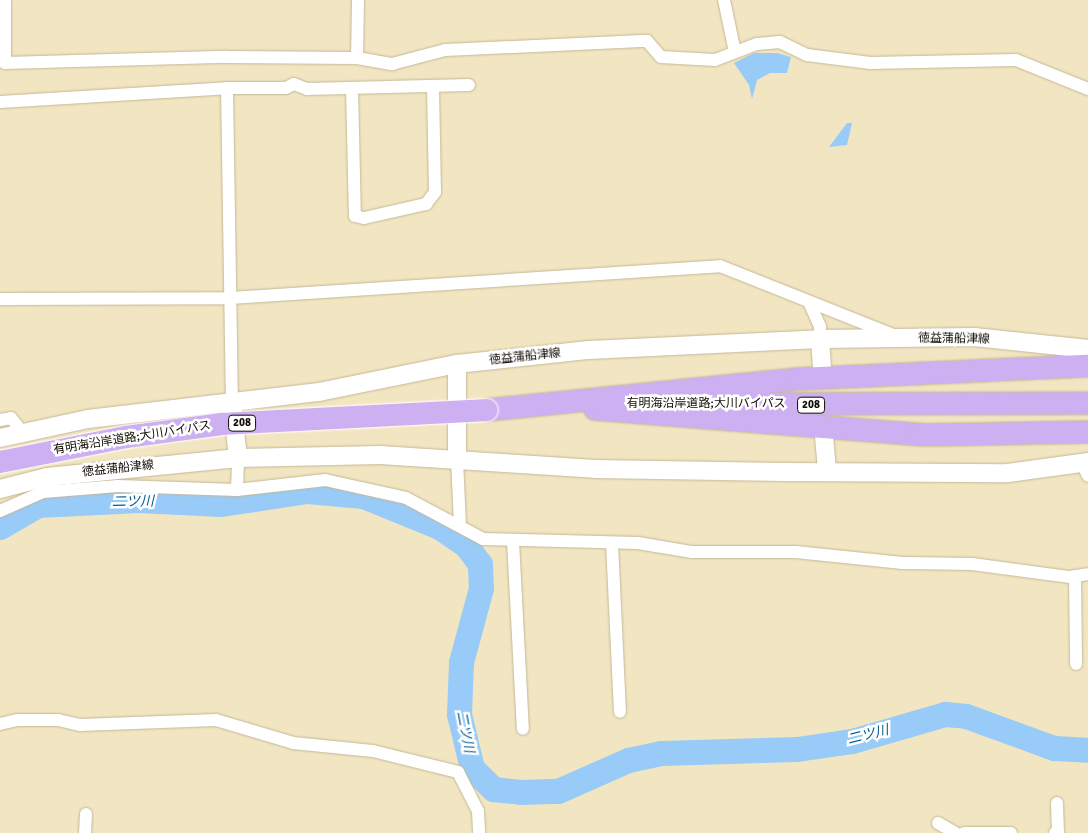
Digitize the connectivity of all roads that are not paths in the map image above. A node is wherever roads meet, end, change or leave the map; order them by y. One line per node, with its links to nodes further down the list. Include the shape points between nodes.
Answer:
1 (5, 0): 5 (street, via 5,63 226,57)
2 (358, 0): 5 (street)
3 (724, 0): 4 (street)
4 (735, 52): 5 (street, via 714,60 661,57 646,41 445,50 392,64); 10 (street, via 757,44 780,42 807,55 870,63 1016,60)
5 (357, 58)
6 (433, 86): 7 (street); 9 (street); 9 (street, via 435,192 426,204 364,218 355,216)
7 (469, 86)
8 (227, 88): 9 (street, via 286,88 294,84 307,89); 11 (street); 12 (street)
9 (352, 88)
10 (1088, 89)
11 (0, 102)
12 (230, 298): 13 (street); 14 (street, via 720,266); 21 (street)
13 (0, 299)
14 (810, 304): 15 (street); 16 (street, via 820,326)
15 (901, 338): 16 (main road, 徳益蒲船津線); 17 (main road, 徳益蒲船津線, via 974,337)
16 (820, 340): 18 (main road, 徳益蒲船津線, via 589,350); 19 (main road)
17 (1088, 349)
18 (457, 364): 21 (main road, 徳益蒲船津線, via 319,392); 32 (main road)
19 (822, 366)
20 (1088, 366): 23 (highway, via 798,379)
21 (232, 401): 27 (main road, 徳益蒲船津線, via 88,419); 31 (main road)
22 (1088, 403): 23 (highway, 有明海沿岸道路;大川バイパス / 208)
23 (534, 404): 24 (highway, 有明海沿岸道路;大川バイパス / 208); 26 (highway, via 922,435)
24 (487, 405): 30 (highway, 有明海沿岸道路;大川バイパス / 208, via 221,417 124,429); 33 (highway, 有明海沿岸道路;大川バイパス / 208, bridge, via 222,424 126,437)
25 (0, 420): 27 (street, via 11,418)
26 (1088, 432)
27 (24, 434): 29 (main road, 徳益蒲船津線)
28 (824, 436): 35 (main road)
29 (0, 438)
30 (0, 454)
31 (238, 458): 32 (main road, 徳益蒲船津線, via 380,455); 36 (main road, 徳益蒲船津線, via 47,477); 37 (street)
32 (457, 459): 35 (main road, 徳益蒲船津線, via 663,471); 39 (street)
33 (0, 462)
34 (1086, 467): 35 (main road, 徳益蒲船津線, via 1008,473)
35 (827, 472)
36 (0, 490)
37 (237, 490): 38 (street, via 118,486 43,492); 39 (street, via 325,480 406,498)
38 (0, 511)
39 (460, 526): 40 (street, via 483,539)
40 (513, 541): 41 (street); 46 (street)
41 (612, 543): 42 (street, via 638,543 692,552 796,552); 44 (street)
42 (1082, 575): 43 (street)
43 (1076, 664)
44 (620, 712)
45 (0, 724): 51 (street, via 18,720 58,720 80,725 216,720 293,743 373,752 458,772 478,811)
46 (523, 729)
47 (1058, 803): 55 (street, via 1058,833)
48 (86, 814): 50 (street)
49 (938, 822): 52 (street)
50 (85, 833)
51 (479, 833)
52 (955, 833)
53 (964, 833): 54 (street)
54 (1011, 833)
55 (1055, 833)

